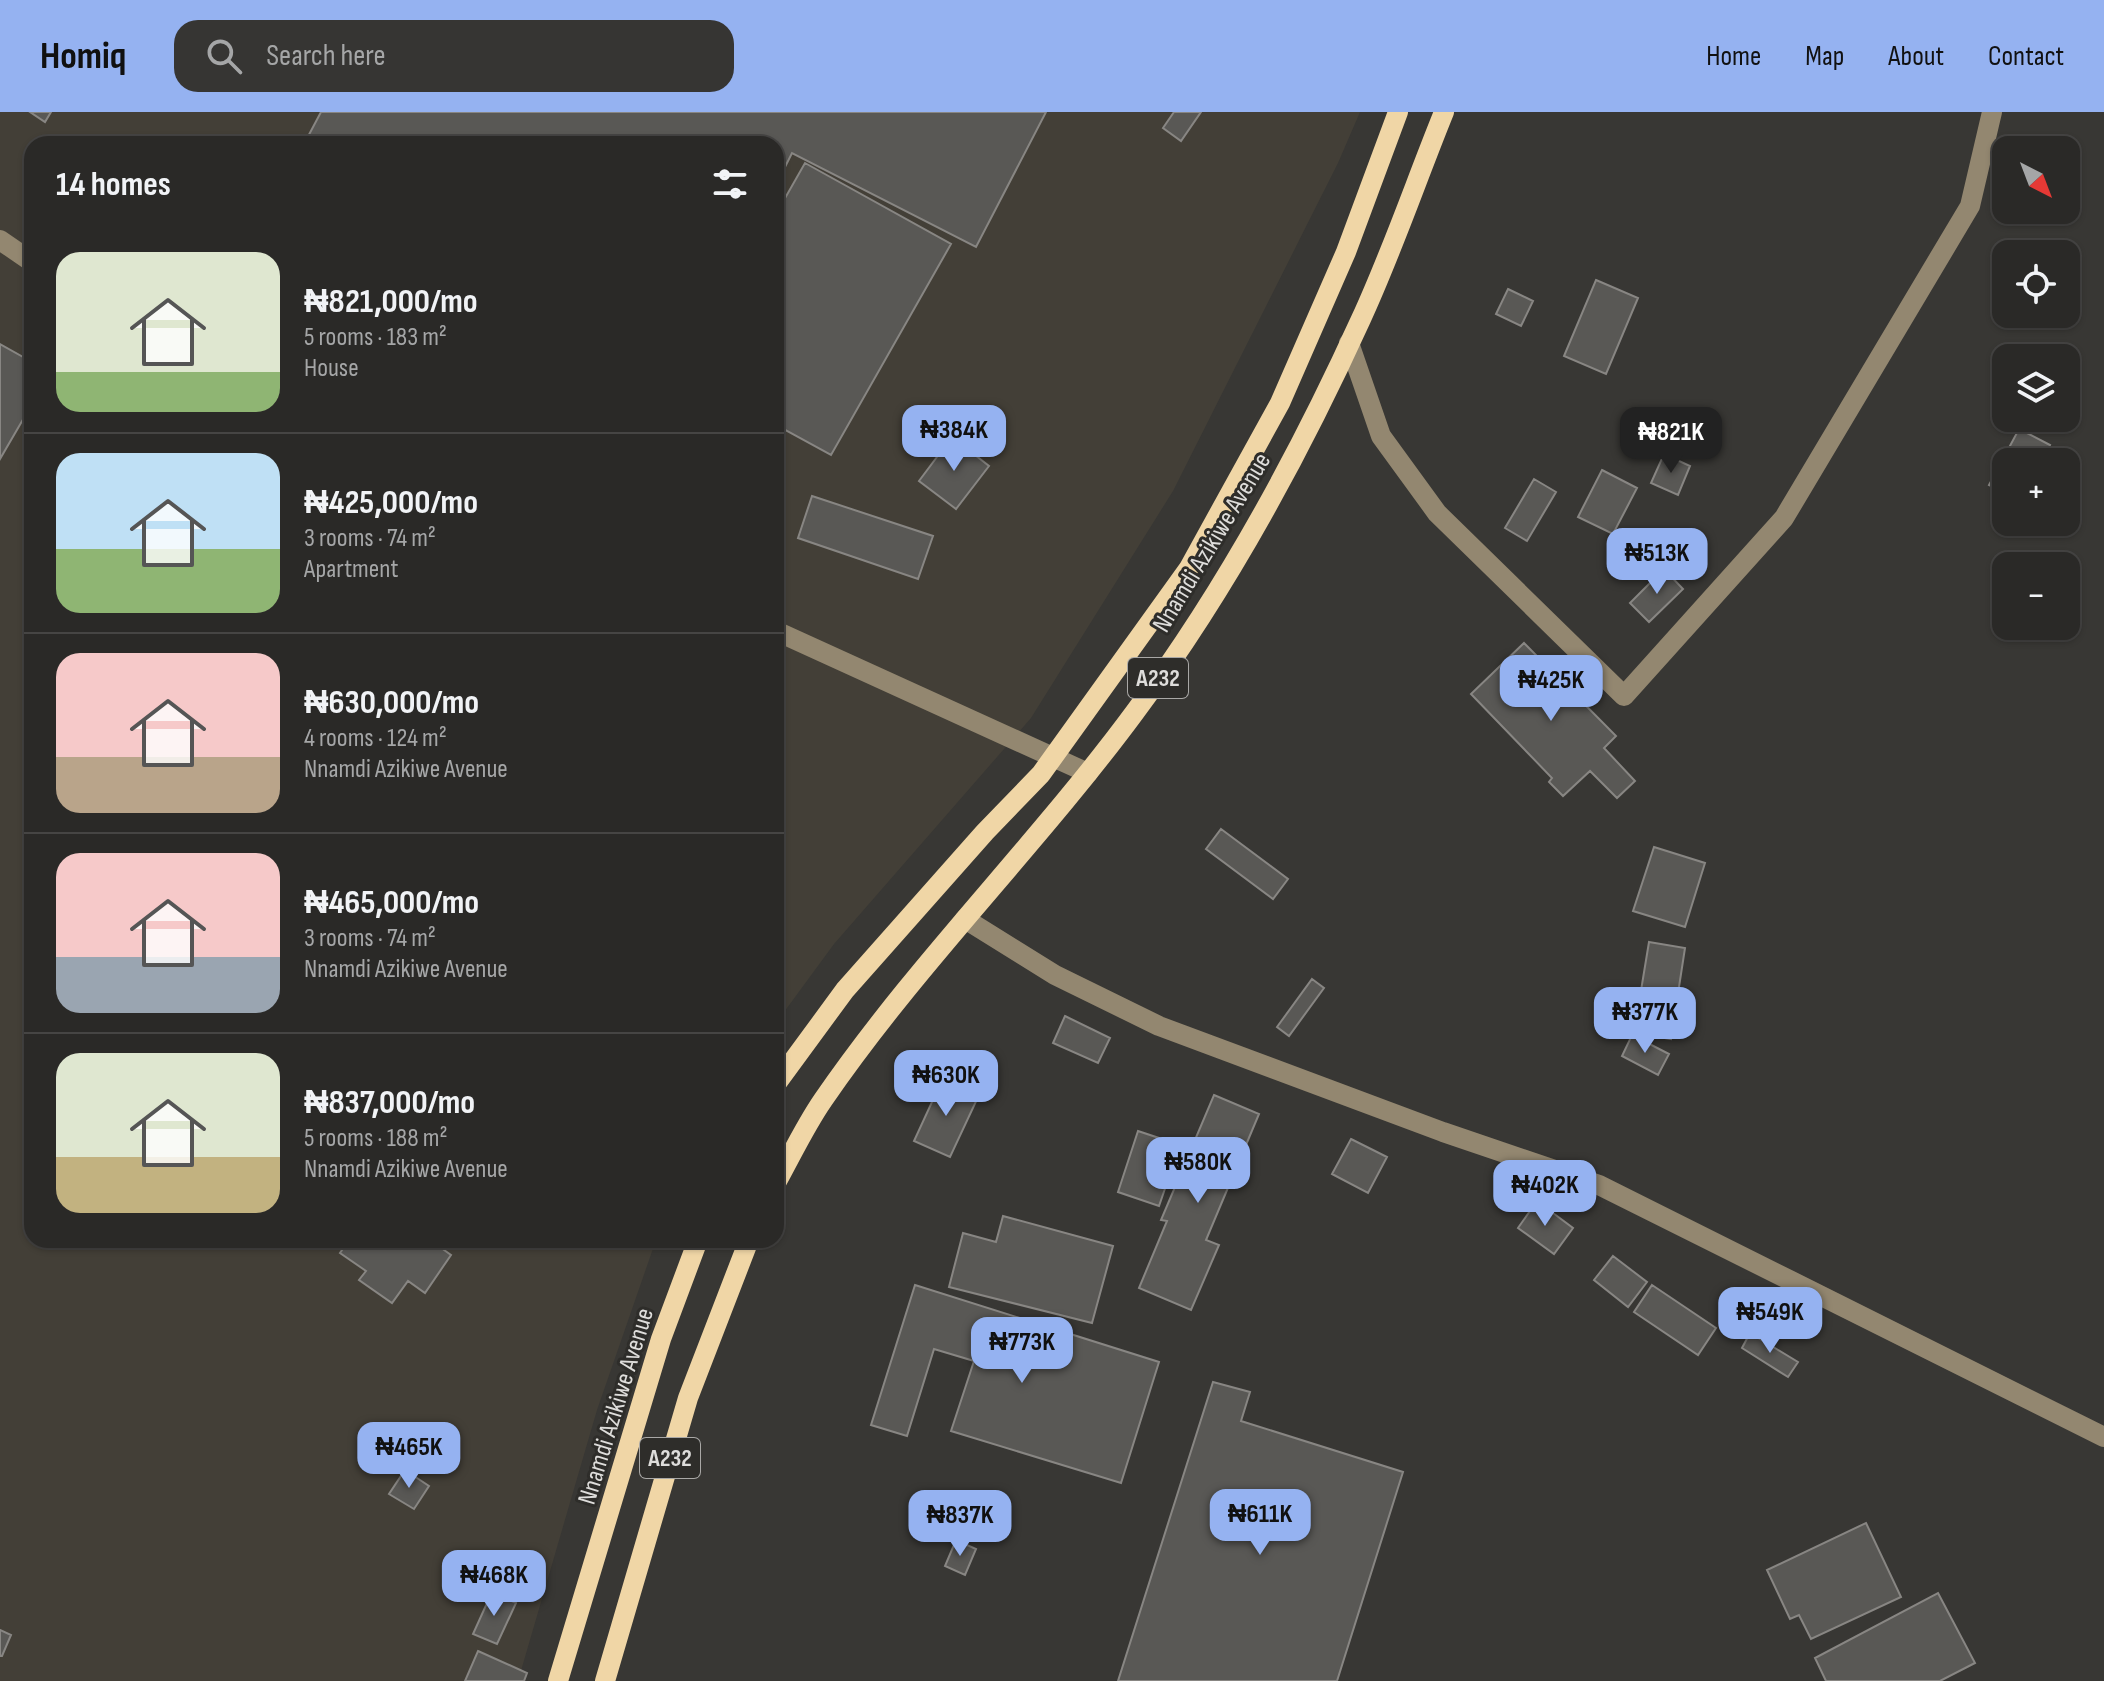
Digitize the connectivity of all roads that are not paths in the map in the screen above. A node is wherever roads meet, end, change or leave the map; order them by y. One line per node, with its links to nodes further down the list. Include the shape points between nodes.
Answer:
1 (1398, 112): 8 (main road, Nnamdi Azikiwe Avenue / A232, via 1346,252 1280,403 1189,568)
2 (1444, 112): 6 (main road, Nnamdi Azikiwe Avenue / A232)
3 (1992, 112): 6 (street, via 1970,206 1784,518 1624,696 1437,513 1381,436)
4 (0, 240): 5 (street)
5 (24, 256)
6 (1349, 343): 9 (main road, Nnamdi Azikiwe Avenue / A232, via 1250,535 1137,711)
7 (784, 635): 8 (street)
8 (1053, 757): 9 (street); 11 (main road, Nnamdi Azikiwe Avenue / A232, via 845,990)
9 (1088, 773): 10 (main road, Nnamdi Azikiwe Avenue / A232)
10 (965, 919): 12 (main road, Nnamdi Azikiwe Avenue / A232, via 821,1102); 15 (street, via 1055,975 1159,1026 1599,1185)
11 (784, 1073)
12 (784, 1169)
13 (695, 1248): 16 (main road, Nnamdi Azikiwe Avenue / A232, via 661,1339)
14 (746, 1248): 17 (main road, A232, via 688,1398)
15 (2104, 1437)
16 (558, 1681)
17 (605, 1681)

